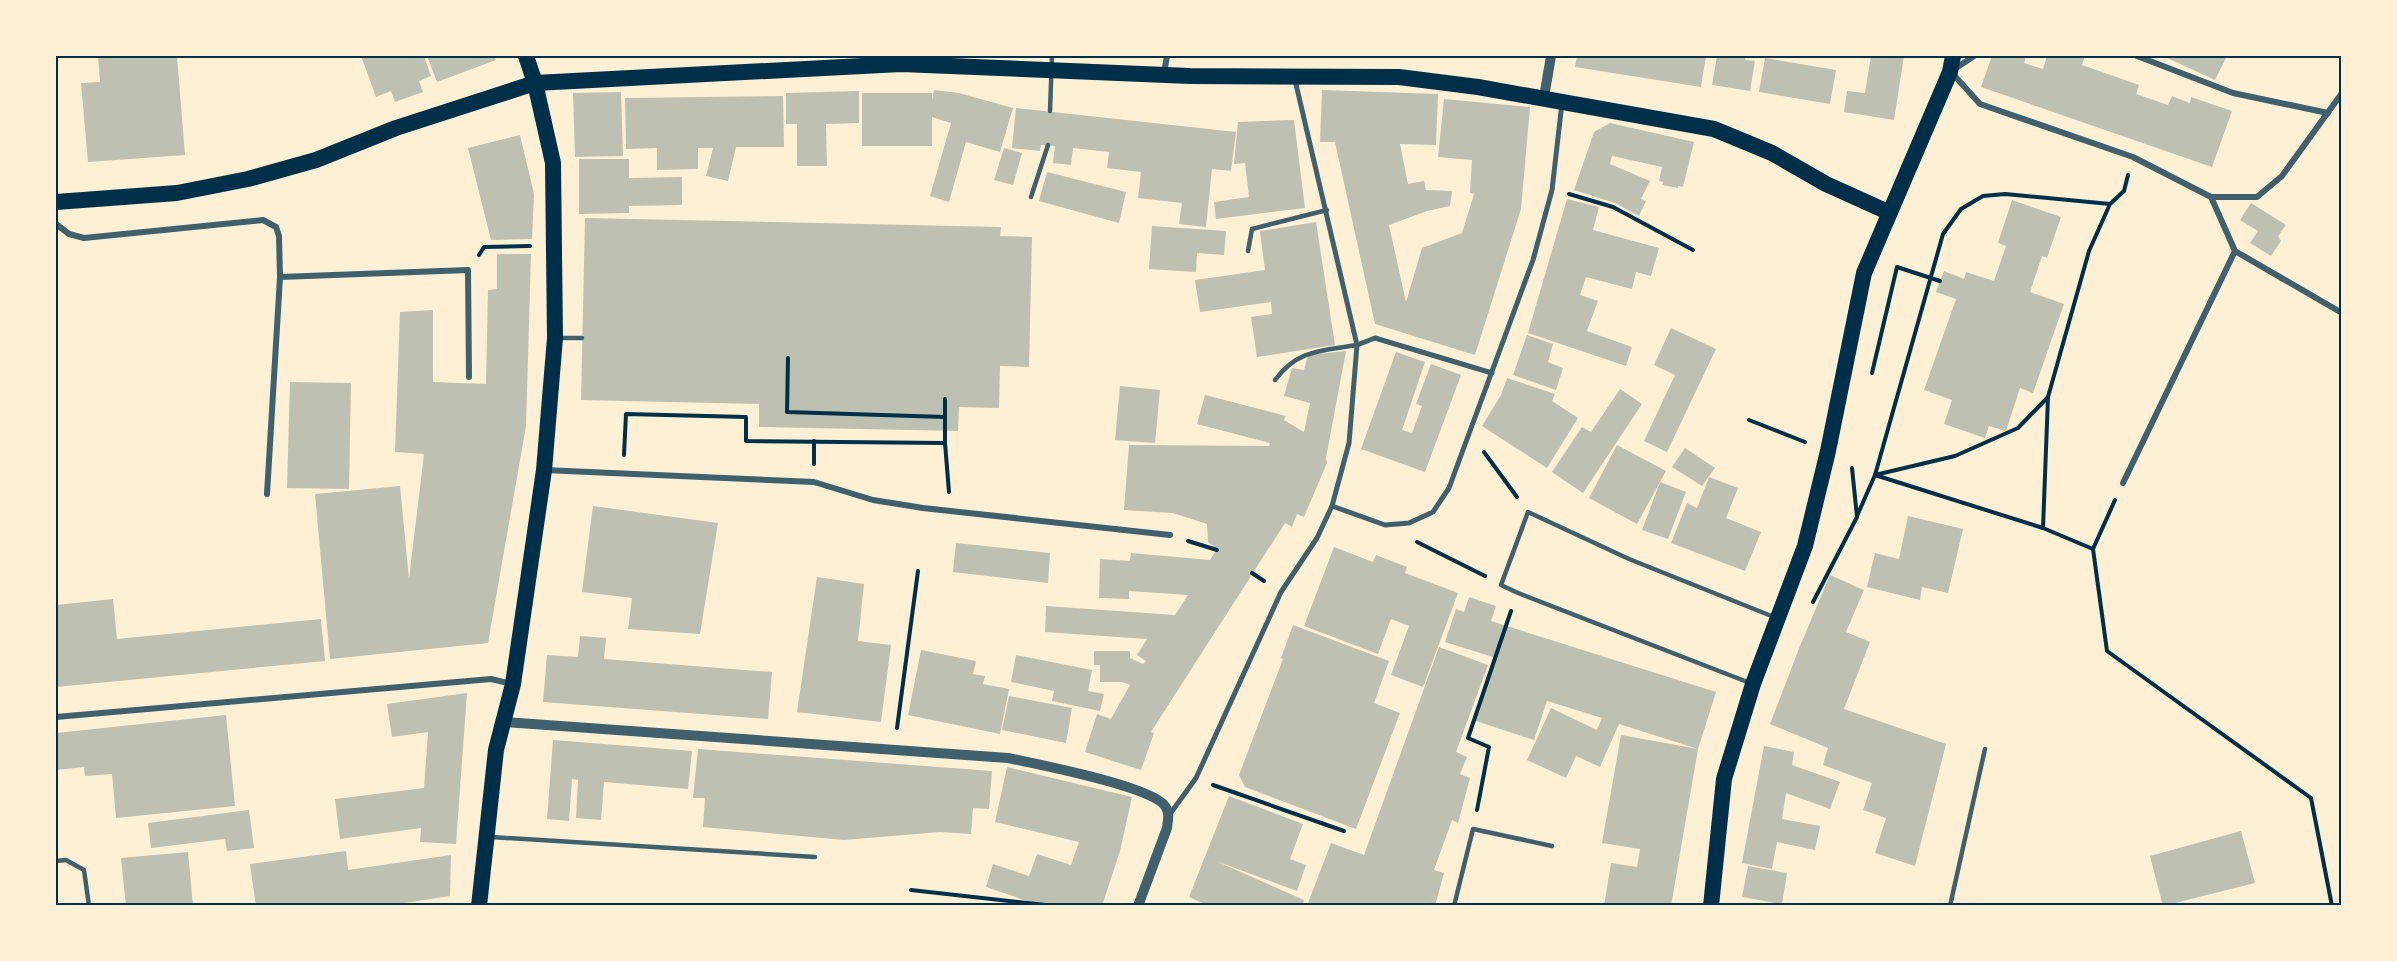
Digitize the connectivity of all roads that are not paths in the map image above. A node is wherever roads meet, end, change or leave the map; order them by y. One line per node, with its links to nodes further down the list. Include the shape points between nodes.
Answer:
1 (526, 56): 11 (highway)
2 (1167, 56): 9 (street)
3 (1551, 56): 13 (street)
4 (1942, 56): 8 (street)
5 (1974, 56): 8 (street)
6 (2137, 56): 16 (street, via 2233,93)
7 (1051, 62): 9 (highway); 11 (highway, via 901,64); 15 (lane)
8 (1951, 64): 19 (street, via 1980,104 2133,157); 22 (highway)
9 (1164, 73): 10 (highway)
10 (1295, 78): 13 (highway, via 1399,77); 21 (street)
11 (536, 83): 20 (highway, via 396,128 316,160 248,179 177,193); 28 (highway, via 552,162)
12 (2342, 93): 16 (street)
13 (1544, 97): 14 (highway)
14 (1562, 101): 22 (highway, via 1714,129 1772,153 1826,184); 31 (street, via 1552,190 1533,260)
15 (1050, 111)
16 (2328, 113): 19 (street, via 2282,176 2257,197)
17 (1048, 145): 18 (lane)
18 (1032, 197)
19 (2211, 197): 24 (street)
20 (56, 202)
21 (1327, 210): 25 (lane, via 1252,229); 30 (street)
22 (1888, 212): 39 (highway, via 1864,273 1805,546)
23 (56, 224): 26 (street, via 69,234 84,238 263,220 276,227 279,236)
24 (2235, 251): 27 (street); 35 (street)
25 (1248, 252)
26 (280, 277): 32 (street, via 468,270); 36 (street)
27 (2342, 313)
28 (555, 338): 29 (lane); 34 (highway)
29 (582, 338)
30 (1357, 345): 31 (street, via 1375,338); 33 (lane, via 1306,354 1286,365); 37 (street, via 1349,443)
31 (1492, 373): 37 (street, via 1449,488 1433,512 1409,523 1385,525)
32 (469, 376)
33 (1275, 380)
34 (543, 470): 38 (street, via 814,482 873,500); 40 (highway)
35 (2123, 483)
36 (267, 494)
37 (1332, 507): 45 (street, via 1317,538 1281,592 1196,778)
38 (1170, 535)
39 (1779, 619): 41 (highway); 41 (lane, via 1629,559 1528,512 1501,585)
40 (513, 684): 42 (street, via 491,679); 43 (highway)
41 (1753, 684): 54 (highway, via 1724,779)
42 (56, 717)
43 (503, 722): 45 (street, via 1008,758 1085,775 1152,796 1164,805); 46 (highway, via 496,750)
44 (1985, 749): 55 (lane)
45 (1169, 816): 52 (street)
46 (488, 837): 48 (lane); 51 (highway)
47 (1552, 846): 53 (lane, via 1473,829)
48 (815, 857)
49 (56, 861): 50 (lane, via 66,860 84,870)
50 (89, 906)
51 (479, 906)
52 (1138, 906)
53 (1454, 906)
54 (1711, 906)
55 (1950, 906)

